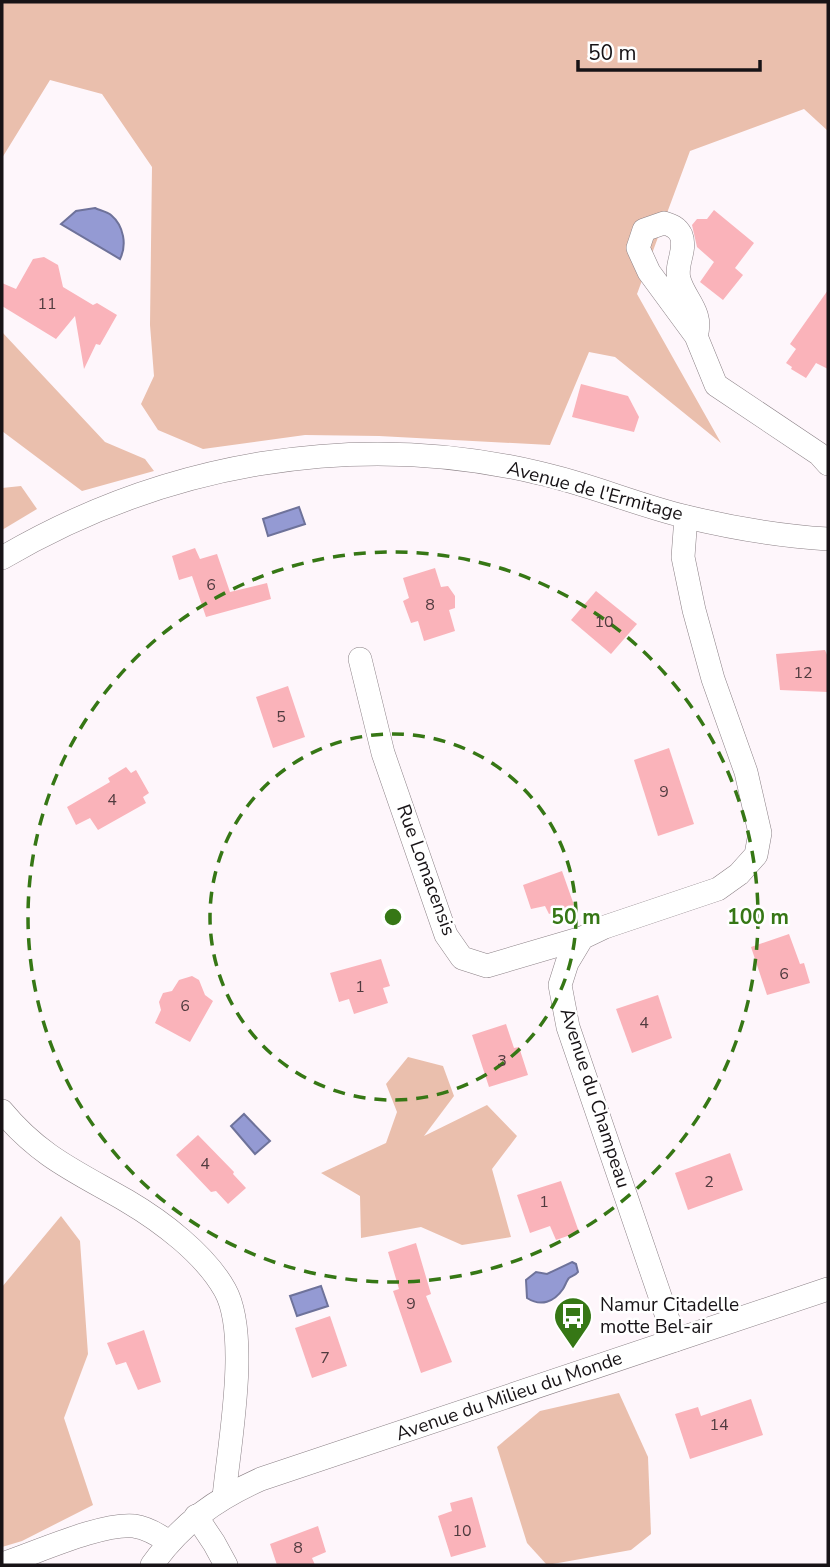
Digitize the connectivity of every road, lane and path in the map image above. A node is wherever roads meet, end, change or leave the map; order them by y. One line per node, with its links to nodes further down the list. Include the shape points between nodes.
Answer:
1 (696, 336): 2 (street, via 716,385)
2 (828, 464)
3 (686, 517): 4 (street, Avenue de l'Ermitage, via 786,537); 5 (street, Avenue de l'Ermitage, via 540,473 481,462 419,454 340,454 265,461 131,496 47,531); 7 (street, via 683,557 691,597 713,679 746,772 760,833 756,855 718,889)
4 (828, 539)
5 (2, 558)
6 (360, 659): 7 (street, Rue Lomacensis, via 383,753 446,935 462,958 487,966)
7 (582, 938): 10 (street, Avenue du Champeau, via 561,985 568,1027)
8 (2, 1111): 11 (street, via 43,1152 178,1236 226,1291 238,1364)
9 (828, 1289): 10 (street, Avenue du Milieu du Monde)
10 (675, 1340): 11 (street, Avenue du Milieu du Monde, via 261,1479)
11 (224, 1497): 12 (street, Avenue du Milieu du Monde)
12 (195, 1516): 13 (street, Avenue du Milieu du Monde); 16 (street)
13 (169, 1542): 14 (street, via 146,1529 114,1527); 15 (street, Avenue du Milieu du Monde)
14 (2, 1564)
15 (152, 1565)
16 (226, 1565)

